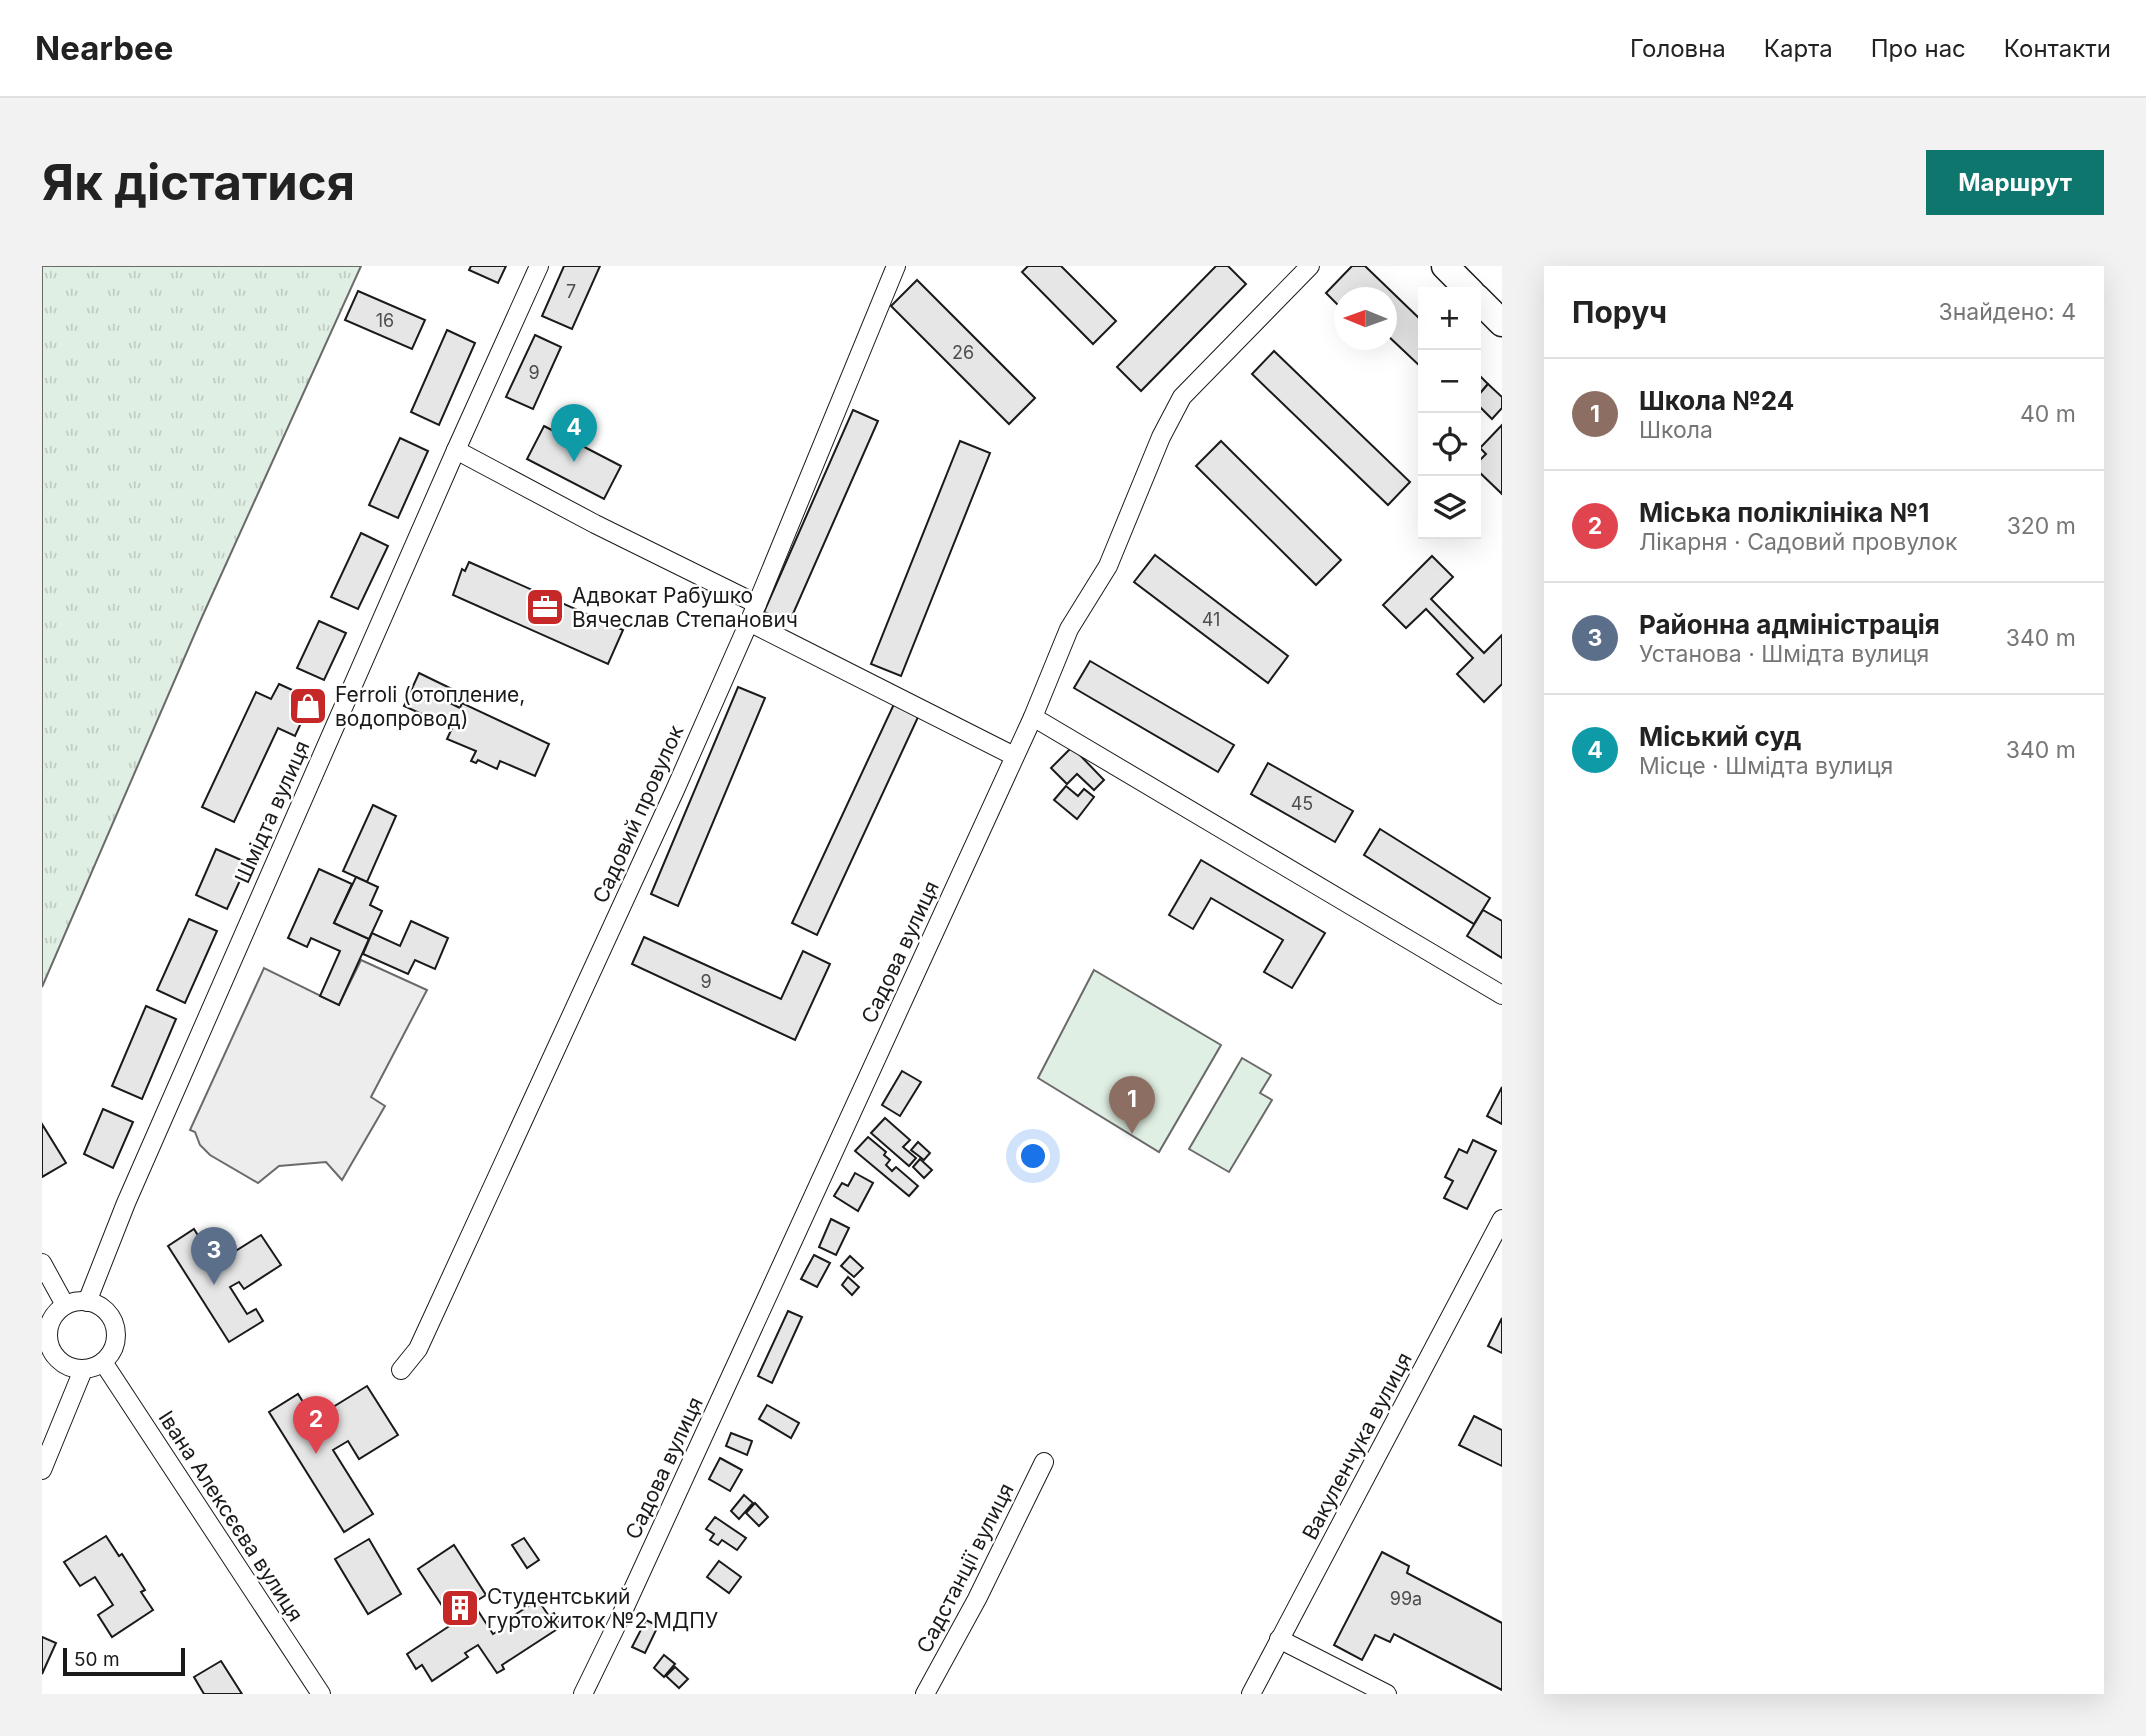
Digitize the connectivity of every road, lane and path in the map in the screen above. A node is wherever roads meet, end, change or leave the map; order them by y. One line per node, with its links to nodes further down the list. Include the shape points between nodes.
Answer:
1 (539, 266): 8 (street, Шмідта вулиця)
2 (896, 266): 9 (street, Садовий провулок)
3 (1310, 266): 11 (street, Садова вулиця, via 1182,397 1108,566 1069,629)
4 (1445, 266): 5 (highway)
5 (1466, 287)
6 (1481, 302): 7 (highway)
7 (1502, 323)
8 (456, 450): 9 (street); 16 (street, Шмідта вулиця, via 126,1203)
9 (757, 604): 10 (street, Садовий провулок)
10 (748, 622): 12 (street); 21 (street, Садовий провулок, via 418,1349)
11 (1033, 717): 12 (street, Садова вулиця); 13 (street)
12 (1014, 757): 26 (street, Садова вулиця)
13 (1502, 995)
14 (1502, 1219): 24 (street, Вакуленчука вулиця)
15 (42, 1263): 17 (street)
16 (87, 1302): 17 (street); 19 (street, via 98,1305 113,1321 116,1332 111,1353)
17 (65, 1306): 18 (street)
18 (45, 1332): 20 (street, via 54,1355)
19 (103, 1362): 20 (street); 25 (street, Івана Алексєєва вулиця)
20 (83, 1370): 23 (street)
21 (401, 1370)
22 (1044, 1462): 27 (street, Садстанції вулиця)
23 (42, 1470)
24 (1279, 1639): 28 (street, Вакуленчука вулиця); 29 (street)
25 (321, 1694)
26 (583, 1694)
27 (925, 1694)
28 (1251, 1694)
29 (1387, 1694)

